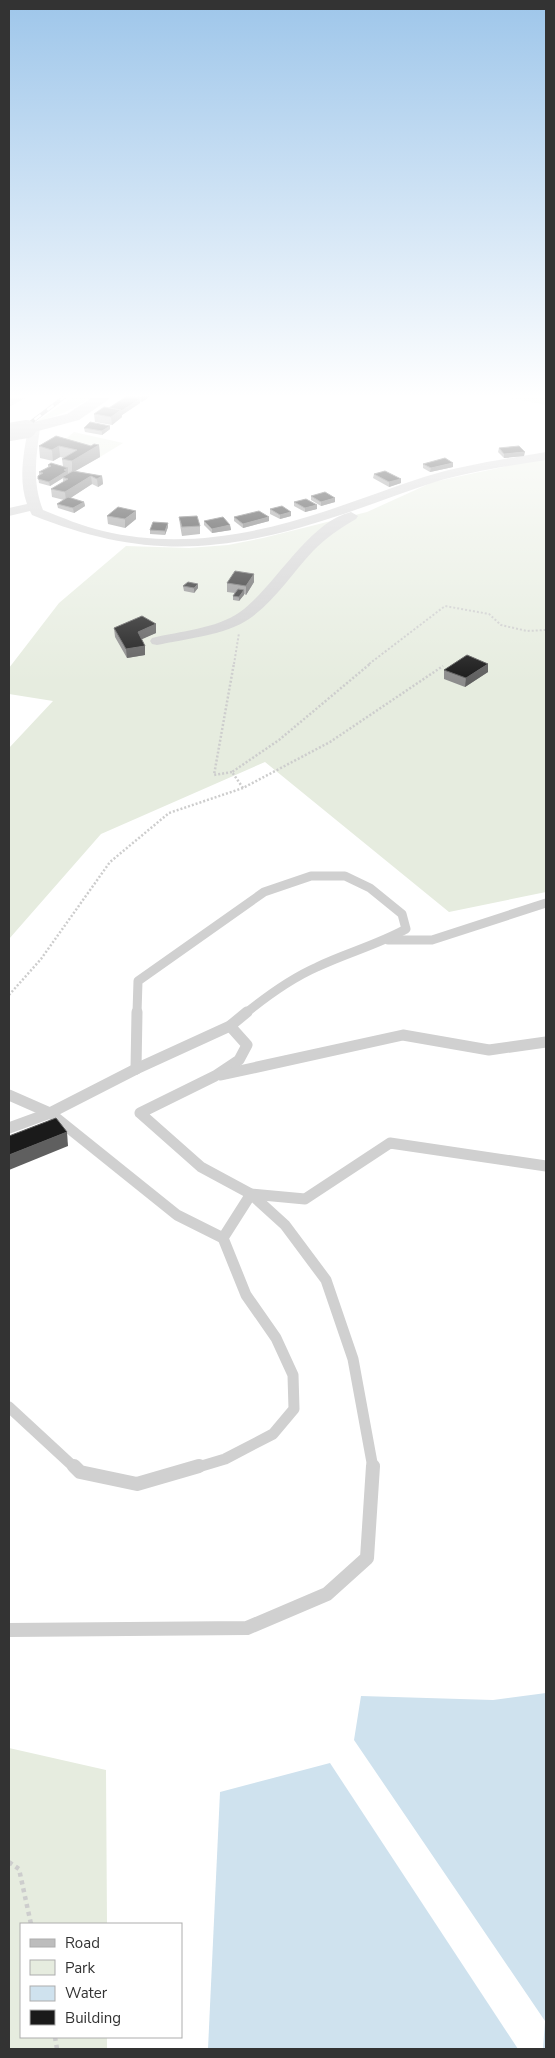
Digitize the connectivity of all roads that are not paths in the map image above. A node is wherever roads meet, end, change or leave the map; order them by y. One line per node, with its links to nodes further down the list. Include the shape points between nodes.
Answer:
1 (30, 491): 4 (street)
2 (397, 491): 3 (street)
3 (379, 497): 4 (street, via 252,536 176,545 84,532 37,512); 6 (street, via 380,505 343,519 322,533 274,588 244,616 208,629)
4 (33, 506): 5 (street)
5 (9, 512)
6 (157, 641)
7 (546, 903): 8 (lane, via 432,940)
8 (386, 940): 9 (lane, via 316,967 262,999); 11 (lane, via 406,930 402,914 370,888 345,876 312,876 264,892 138,980)
9 (230, 1026): 11 (lane); 12 (lane, via 247,1045 239,1060)
10 (546, 1042): 12 (lane, via 490,1050 403,1035)
11 (136, 1070): 14 (lane)
12 (215, 1076): 17 (lane, via 140,1113 201,1167)
13 (9, 1095): 14 (lane)
14 (50, 1113): 15 (lane); 18 (lane, via 177,1215)
15 (9, 1128)
16 (546, 1166): 17 (lane, via 390,1143 305,1200)
17 (251, 1194): 18 (lane); 20 (lane, via 285,1225 326,1280 353,1359 374,1468 367,1558 327,1594 247,1628)
18 (223, 1238): 19 (lane, via 246,1295 276,1338 293,1375 294,1408 273,1434 225,1459 137,1484 80,1472)
19 (9, 1407)
20 (9, 1630)

